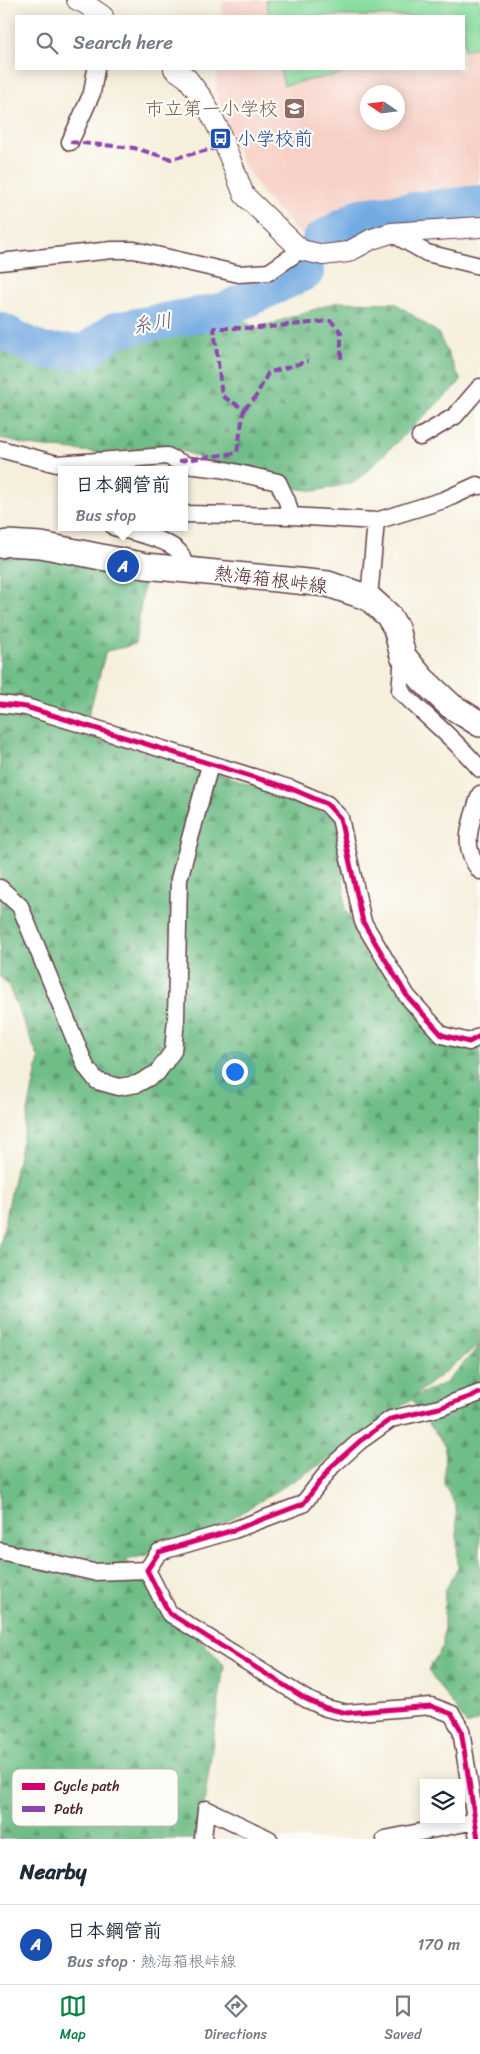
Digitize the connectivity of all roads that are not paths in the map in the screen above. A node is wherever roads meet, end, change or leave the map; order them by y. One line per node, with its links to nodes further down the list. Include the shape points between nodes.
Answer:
1 (81, 6): 2 (street)
2 (101, 15)
3 (96, 70): 5 (street, via 92,93)
4 (175, 70): 8 (street, via 187,78 203,99 219,130 244,195)
5 (70, 142)
6 (480, 227): 7 (street)
7 (390, 233): 8 (street, via 348,252 323,255); 10 (street, via 426,254)
8 (301, 250): 9 (street, via 269,272 239,274 134,250)
9 (0, 262)
10 (480, 266)
11 (480, 387): 12 (street, via 455,416)
12 (420, 437)
13 (0, 449): 16 (street, via 57,464 167,456 186,465 278,482)
14 (480, 486): 17 (street)
15 (188, 514): 16 (street)
16 (291, 516): 17 (street)
17 (376, 521): 21 (street)
18 (128, 531): 20 (street, via 175,548 182,556)
19 (0, 545): 20 (main road, 熱海箱根峠線, via 41,545 146,566)
20 (183, 569): 21 (main road, 熱海箱根峠線, via 328,584)
21 (369, 598): 22 (main road, 熱海箱根峠線, via 388,615 396,628)
22 (403, 656): 24 (main road, 熱海箱根峠線, via 451,706); 26 (street, via 400,691)
23 (0, 704): 25 (street, via 26,707)
24 (480, 724)
25 (210, 765): 29 (street, via 179,879 173,1051 157,1073 137,1084 119,1087 97,1081 86,1067 20,906); 30 (street, via 292,789 327,804 340,818 363,922 407,996 442,1035 469,1042)
26 (480, 768)
27 (480, 794): 28 (street, via 467,836 474,864)
28 (480, 871)
29 (0, 888)
30 (480, 1036)
31 (480, 1393): 33 (street, via 440,1408 391,1419 332,1466 303,1504 234,1530 159,1552)
32 (0, 1551): 33 (street, via 93,1572)
33 (147, 1570): 34 (street, via 169,1613 306,1699 347,1713 431,1706 452,1714 461,1730)
34 (474, 1821): 37 (street); 38 (street)
35 (203, 1839): 36 (street, via 206,1809)
36 (269, 1839)
37 (385, 1839)
38 (478, 1839)

